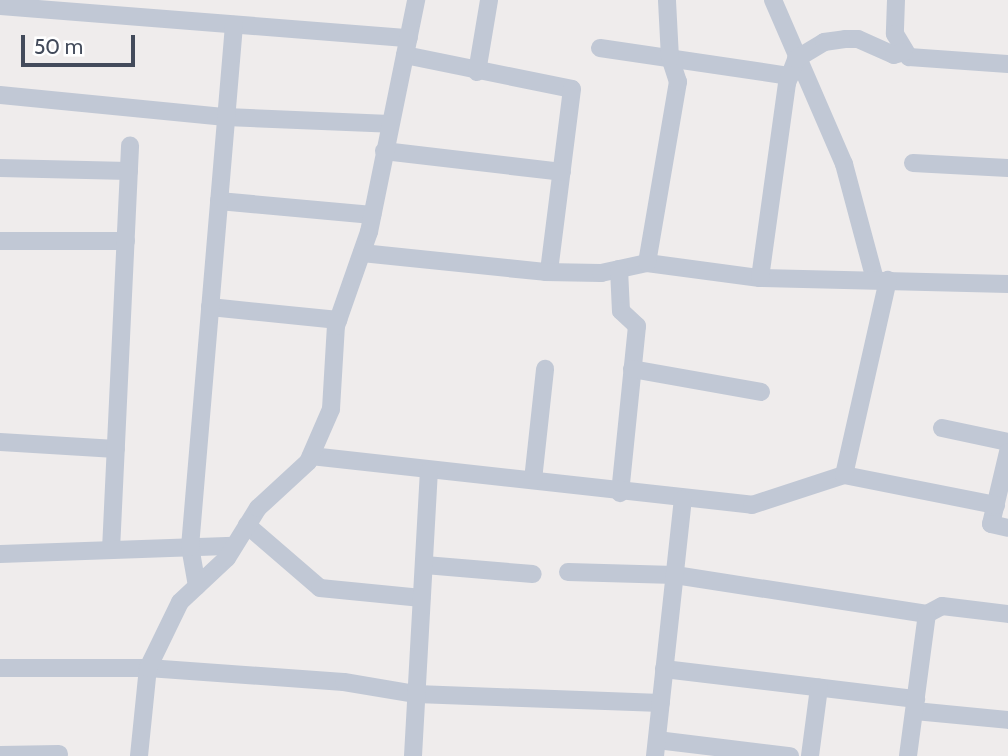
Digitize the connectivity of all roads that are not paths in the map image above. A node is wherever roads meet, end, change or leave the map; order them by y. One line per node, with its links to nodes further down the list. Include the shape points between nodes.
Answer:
1 (416, 0): 8 (street)
2 (489, 0): 14 (street)
3 (667, 0): 11 (street)
4 (773, 0): 13 (street)
5 (896, 0): 10 (street, via 895,34)
6 (0, 6): 7 (street)
7 (234, 25): 8 (street); 16 (street)
8 (407, 47): 14 (street); 17 (street)
9 (600, 48): 11 (street)
10 (904, 51): 12 (street, via 909,57); 13 (street, via 894,55 858,39 824,42)
11 (670, 58): 13 (street); 31 (street, via 678,82)
12 (1008, 64)
13 (793, 68): 34 (street); 35 (street, via 844,164)
14 (477, 72): 25 (street, via 572,89)
15 (0, 95): 16 (street)
16 (226, 117): 17 (street); 26 (street)
17 (390, 124): 19 (street)
18 (130, 145): 24 (street)
19 (384, 151): 25 (street); 27 (street)
20 (1008, 155): 22 (street)
21 (913, 163): 22 (street)
22 (1008, 168)
23 (0, 169): 24 (street)
24 (129, 171): 29 (street)
25 (562, 172): 33 (street)
26 (219, 201): 27 (street); 37 (street)
27 (372, 215): 30 (street)
28 (0, 241): 29 (street)
29 (126, 241): 45 (street)
30 (362, 253): 33 (street); 38 (street)
31 (648, 263): 32 (street); 34 (street)
32 (619, 269): 33 (street); 40 (street, via 621,311 637,326)
33 (549, 272)
34 (760, 278): 35 (street)
35 (881, 280): 36 (street); 49 (street)
36 (1008, 284)
37 (210, 307): 38 (street); 57 (street)
38 (338, 320): 47 (street, via 331,409)
39 (545, 369): 50 (street)
40 (632, 369): 41 (street); 51 (street)
41 (761, 392)
42 (942, 428): 44 (street)
43 (0, 442): 45 (street)
44 (1008, 442)
45 (116, 449): 58 (street)
46 (1008, 452): 53 (street)
47 (311, 456): 48 (street); 54 (street)
48 (429, 471): 50 (street); 60 (street)
49 (844, 475): 52 (street, via 752,505); 53 (street)
50 (533, 480): 51 (street)
51 (620, 493): 52 (street)
52 (683, 500): 63 (street)
53 (996, 505): 55 (street, via 991,524)
54 (247, 525): 56 (street); 65 (street, via 320,588)
55 (1008, 528)
56 (234, 546): 57 (street); 64 (street)
57 (190, 547): 58 (street); 64 (street)
58 (111, 550): 59 (street)
59 (0, 554)
60 (425, 565): 62 (street); 65 (street)
61 (568, 572): 63 (street)
62 (533, 574)
63 (675, 575): 66 (street); 70 (street)
64 (197, 586): 69 (street, via 180,602)
65 (422, 598): 72 (street)
66 (927, 614): 67 (street, via 942,606); 74 (street)
67 (1008, 614)
68 (0, 667): 69 (street)
69 (148, 668): 72 (street, via 344,682); 79 (street)
70 (664, 669): 71 (street); 73 (street)
71 (819, 688): 74 (street); 82 (street)
72 (416, 694): 73 (street); 80 (street)
73 (661, 702): 76 (street)
74 (916, 705): 75 (street); 83 (street)
75 (1008, 720)
76 (656, 748): 81 (street)
77 (59, 754): 78 (street)
78 (0, 755)
79 (139, 756)
80 (413, 756)
81 (790, 756)
82 (810, 756)
83 (908, 756)

